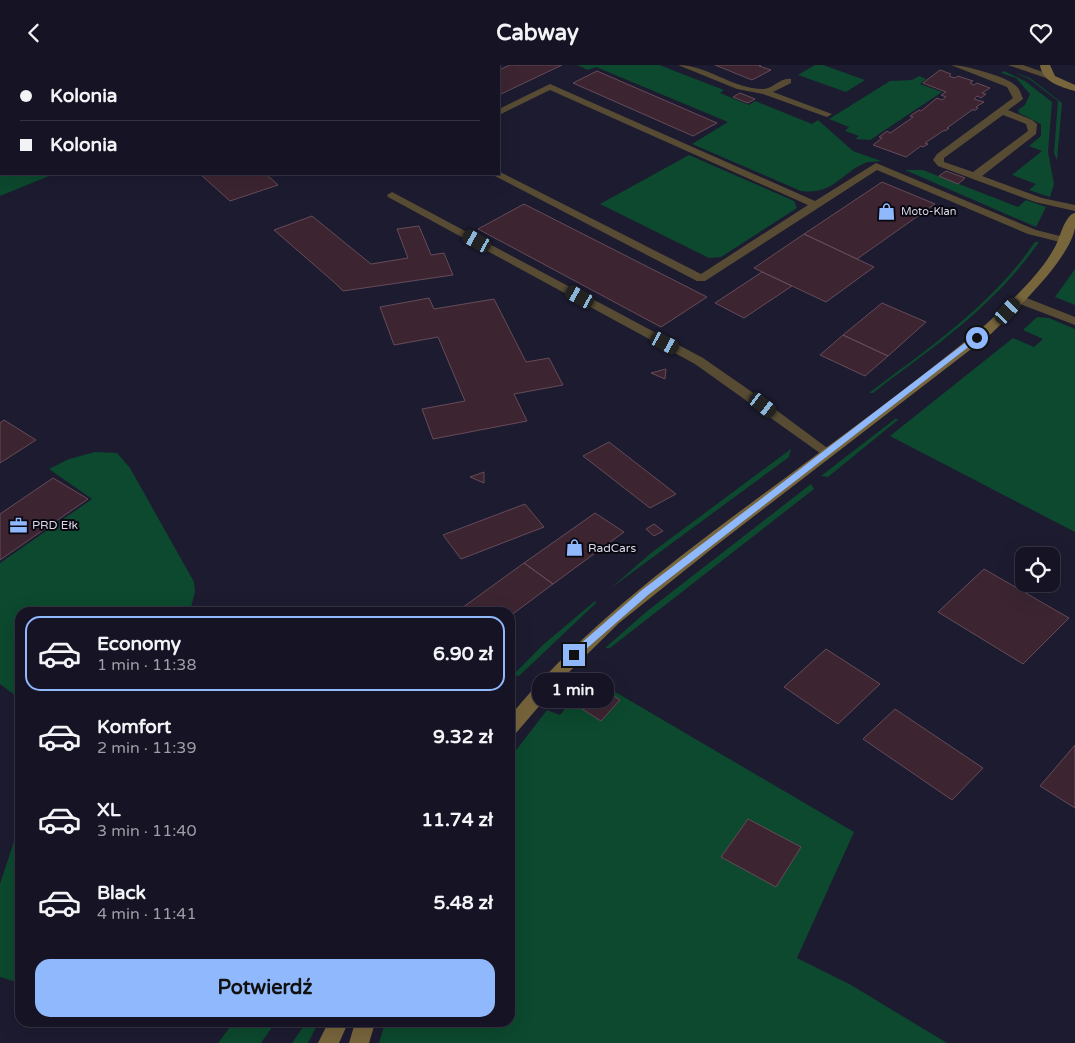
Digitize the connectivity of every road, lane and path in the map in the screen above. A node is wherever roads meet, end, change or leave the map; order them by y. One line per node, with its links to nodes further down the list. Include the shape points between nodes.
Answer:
1 (682, 65): 8 (lane, via 740,87)
2 (956, 65): 10 (lane, via 1002,81 1015,90 1018,99)
3 (1013, 65): 5 (street)
4 (1045, 65): 5 (street)
5 (1049, 76): 7 (street)
6 (788, 81): 8 (lane)
7 (1072, 87): 9 (street)
8 (765, 91): 12 (lane)
9 (1075, 97)
10 (1002, 111): 14 (lane, via 1032,124 1033,132); 14 (lane, via 938,160 941,164)
11 (500, 112): 16 (lane, via 550,87)
12 (827, 114)
13 (498, 175): 16 (lane, via 700,279)
14 (976, 175): 17 (lane, via 1039,200)
15 (392, 195): 22 (lane, via 699,361)
16 (816, 205): 19 (lane, via 876,166 1032,232)
17 (1075, 208)
18 (1075, 216): 19 (street)
19 (1064, 240): 20 (street)
20 (1019, 299): 21 (street); 22 (street, via 990,328)
21 (1075, 321)
22 (828, 453): 23 (street, via 613,619 574,655)
23 (515, 722)
24 (336, 1027): 26 (street)
25 (364, 1027): 27 (street)
26 (328, 1043)
27 (359, 1043)

